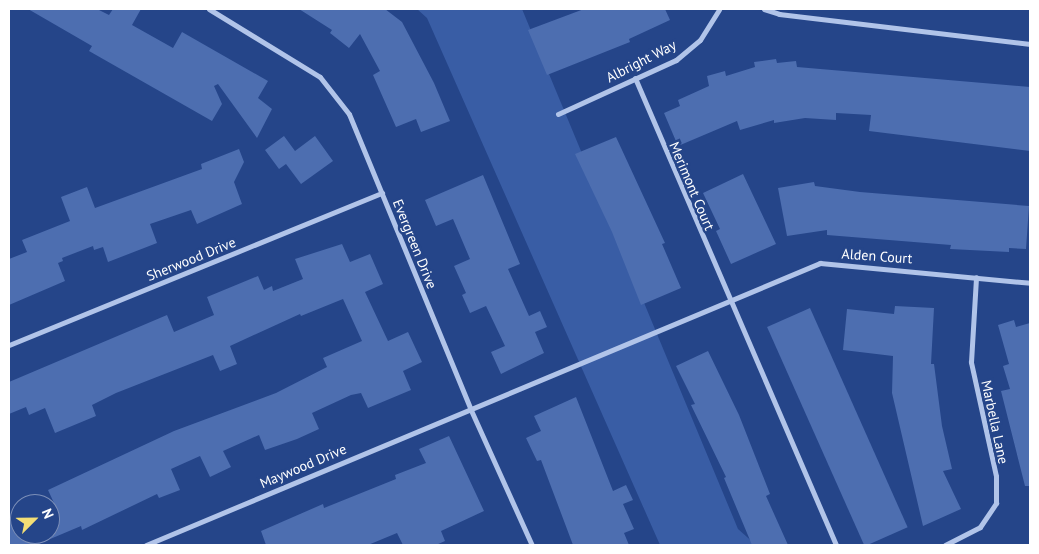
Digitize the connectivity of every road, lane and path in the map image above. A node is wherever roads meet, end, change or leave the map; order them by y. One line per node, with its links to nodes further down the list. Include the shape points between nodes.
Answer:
1 (209, 9): 7 (street, Evergreen Drive, via 320,77 349,114)
2 (719, 9): 5 (street, Albright Way, via 694,45 676,60)
3 (764, 9): 4 (street, via 780,14)
4 (1030, 44)
5 (635, 78): 6 (street, Albright Way); 10 (street, Merimont Court)
6 (558, 114)
7 (382, 193): 11 (street, Sherwood Drive); 12 (street, Evergreen Drive)
8 (976, 277): 9 (street, Alden Court); 10 (street, Alden Court, via 820,263); 16 (street, Marbella Lane, via 971,362 996,476 996,503 980,527)
9 (1030, 283)
10 (728, 301): 12 (street, Alden Court); 15 (street)
11 (9, 346)
12 (470, 408): 13 (street, Maywood Drive); 14 (street, Evergreen Drive)
13 (146, 545)
14 (532, 545)
15 (836, 545)
16 (945, 545)

